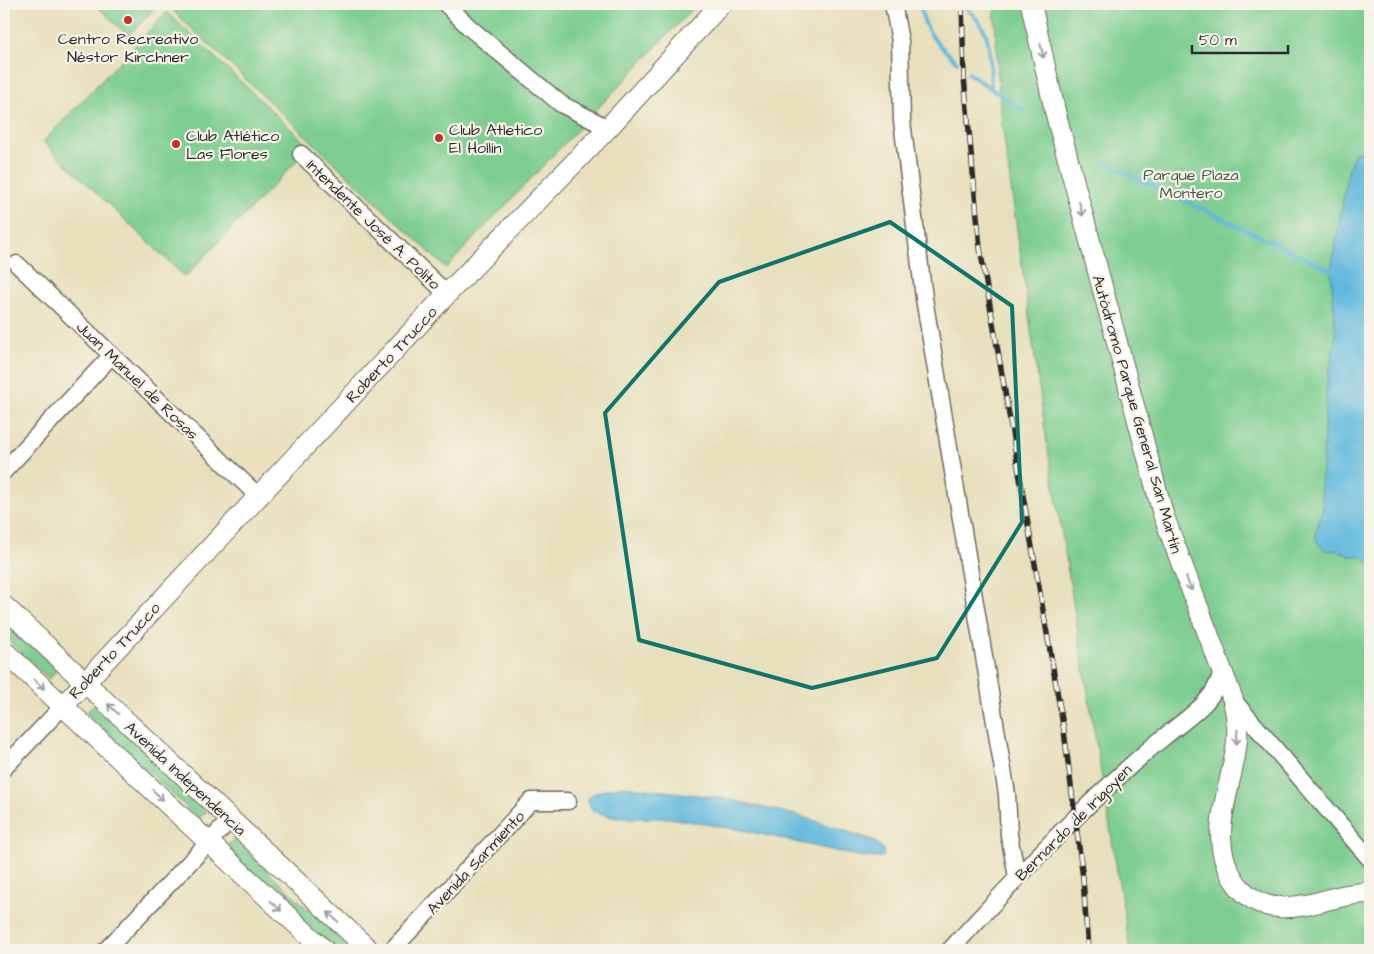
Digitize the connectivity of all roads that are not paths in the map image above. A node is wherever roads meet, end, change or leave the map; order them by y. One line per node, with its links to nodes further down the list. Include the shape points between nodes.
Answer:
1 (446, 4): 5 (street, via 561,104)
2 (721, 4): 5 (main road, Roberto Trucco)
3 (893, 4): 24 (street, via 900,41 902,121 924,298 1007,794 1009,835)
4 (1031, 4): 14 (main road, Autódromo Parque General San Martín, one-way to 14, via 1055,110 1163,514)
5 (608, 128): 8 (main road, Roberto Trucco)
6 (301, 154): 8 (street, Intendente José A. Polito)
7 (17, 264): 9 (street, Juan Manuel de Rosas)
8 (447, 294): 11 (main road, Roberto Trucco)
9 (112, 355): 10 (street); 11 (street, Juan Manuel de Rosas)
10 (4, 472)
11 (258, 496): 15 (main road, Roberto Trucco)
12 (4, 606): 15 (main road, Avenida Independencia)
13 (4, 651): 18 (main road, Avenida Independencia, one-way to 18)
14 (1222, 670): 16 (main road, Autódromo Parque General San Martín); 17 (street, Bernardo de Irigoyen, via 1217,689)
15 (84, 682): 18 (main road, Roberto Trucco); 21 (main road, Avenida Independencia, one-way to 15)
16 (1233, 700): 17 (street); 23 (street); 25 (main road, Autódromo Parque General San Martín, one-way to 25, via 1237,741 1221,814 1220,834 1223,855 1237,883 1256,901 1281,908 1343,895)
17 (1205, 704): 24 (street, Bernardo de Irigoyen, via 1126,769)
18 (63, 706): 19 (street); 22 (main road, Avenida Independencia, one-way to 22)
19 (4, 768)
20 (568, 801): 29 (street, Avenida Sarmiento, via 531,801)
21 (230, 820): 22 (street); 28 (main road, Avenida Independencia, one-way to 21)
22 (209, 843): 26 (street); 27 (main road, Avenida Independencia, one-way to 27)
23 (1370, 860)
24 (1017, 877): 30 (street, Bernardo de Irigoyen)
25 (1370, 893)
26 (106, 950)
27 (324, 950)
28 (369, 950)
29 (392, 950)
30 (950, 950)

